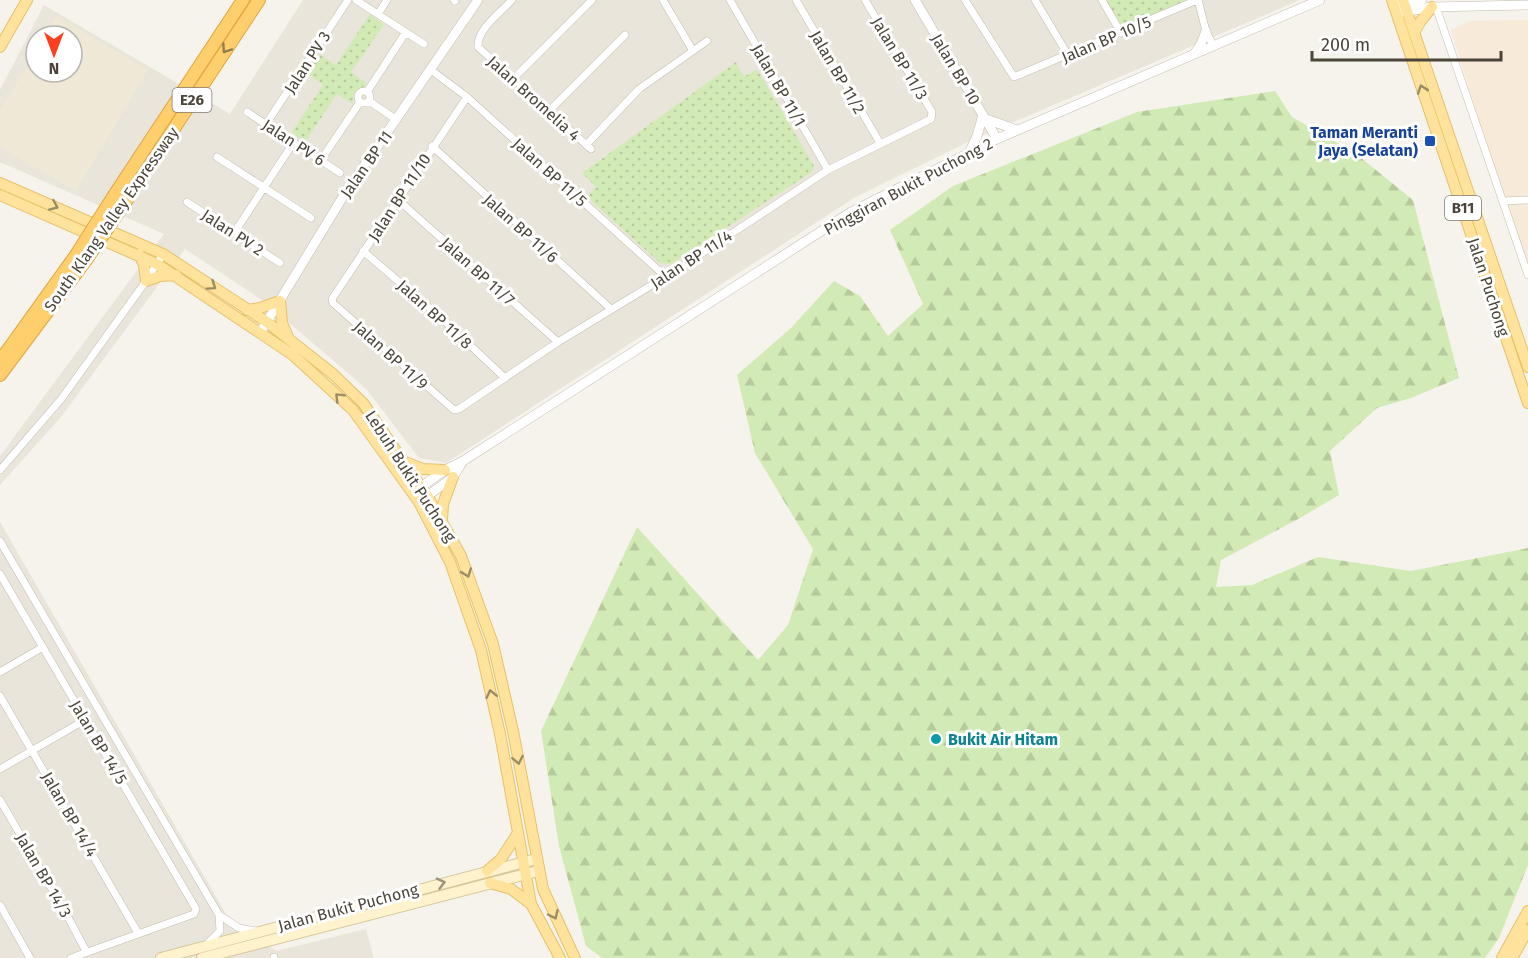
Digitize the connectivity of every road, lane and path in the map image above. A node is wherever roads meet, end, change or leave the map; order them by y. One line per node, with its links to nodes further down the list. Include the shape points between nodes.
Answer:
1 (26, 0): 33 (main road)
2 (243, 0): 70 (highway, South Klang Valley Expressway / E26, bridge, via 115,194)
3 (259, 0): 70 (highway, South Klang Valley Expressway / E26, one-way to 70, bridge, via 126,201)
4 (348, 0): 48 (street, Jalan PV 3)
5 (356, 0): 24 (street)
6 (387, 0): 24 (street)
7 (478, 0): 37 (street, Jalan BP 11)
8 (512, 0): 38 (street, Jalan Bromelia 4, via 477,38 478,47)
9 (592, 0): 38 (street)
10 (663, 0): 34 (street)
11 (730, 0): 57 (street, Jalan BP 11/1)
12 (796, 0): 52 (street, Jalan BP 11/2)
13 (865, 0): 45 (street, Jalan BP 11/3)
14 (915, 0): 46 (street, Jalan BP 10)
15 (965, 0): 35 (street, Jalan BP 10/5, via 1014,77)
16 (1035, 0): 35 (street)
17 (1102, 0): 27 (street)
18 (1198, 0): 25 (street); 27 (street, Jalan BP 10/5)
19 (1320, 0): 32 (street, Pinggiran Bukit Puchong 2)
20 (1422, 0): 21 (street)
21 (1399, 5): 23 (street); 28 (main road, Jalan Puchong / B11); 89 (main road, Jalan Puchong / B11, one-way to 21)
22 (1528, 5): 23 (street)
23 (1434, 7): 28 (main road); 64 (street)
24 (378, 14): 26 (street)
25 (1206, 31): 32 (street); 36 (street)
26 (406, 32): 31 (street); 39 (street)
27 (1121, 33): 35 (street, Jalan BP 10/5)
28 (1414, 33): 86 (main road, Jalan Puchong / B11)
29 (625, 35): 43 (street)
30 (707, 41): 34 (street)
31 (424, 44)
32 (1213, 46): 36 (street, Pinggiran Bukit Puchong 2)
33 (0, 47)
34 (693, 51): 43 (street, Jalan Bromelia 4, via 639,89 588,147)
35 (1068, 55)
36 (1193, 55): 49 (street, Pinggiran Bukit Puchong 2)
37 (431, 70): 40 (street, Jalan BP 11/5); 47 (street, Jalan BP 11)
38 (513, 79): 43 (street, Jalan Bromelia 4)
39 (367, 92): 41 (street); 42 (street, via 360,93)
40 (467, 97): 53 (street, Jalan BP 11/10); 75 (street, Jalan BP 11/5)
41 (369, 101): 42 (street); 47 (street)
42 (360, 102): 56 (street)
43 (549, 111)
44 (247, 112): 48 (street, Jalan PV 6)
45 (932, 116): 52 (street, Jalan BP 11/4)
46 (984, 117): 49 (street); 50 (street, Jalan BP 10); 54 (street)
47 (397, 120): 78 (street, Jalan BP 11, via 344,195)
48 (266, 124): 51 (street, Jalan PV 6)
49 (1018, 130): 50 (street, Pinggiran Bukit Puchong 2)
50 (997, 139): 54 (street, Pinggiran Bukit Puchong 2)
51 (294, 142): 56 (street, Jalan PV 6); 60 (street)
52 (880, 143): 57 (street, Jalan BP 11/4)
53 (432, 146): 62 (street, Jalan BP 11/10); 79 (street, Jalan BP 11/6)
54 (969, 153): 93 (street, Pinggiran Bukit Puchong 2, via 851,212 463,461)
55 (217, 157): 60 (street)
56 (321, 160): 58 (street, Jalan PV 6)
57 (828, 170): 75 (street, Jalan BP 11/4)
58 (340, 173)
59 (0, 183): 71 (main road, Lebuh Bukit Puchong, one-way to 71)
60 (264, 188): 66 (street); 67 (street)
61 (0, 195): 69 (main road, Lebuh Bukit Puchong)
62 (397, 199): 68 (street, Jalan BP 11/10); 84 (street, Jalan BP 11/7)
63 (1528, 200): 64 (street)
64 (1503, 201): 74 (street)
65 (187, 202): 67 (street, Jalan PV 2)
66 (310, 218)
67 (234, 233): 72 (street, Jalan PV 2)
68 (363, 251): 77 (street, Jalan BP 11/10); 88 (street, Jalan BP 11/8)
69 (139, 254): 71 (main road, Lebuh Bukit Puchong); 76 (main road)
70 (81, 258): 85 (highway, South Klang Valley Expressway / E26); 87 (highway, South Klang Valley Expressway / E26)
71 (160, 259): 73 (main road, Lebuh Bukit Puchong); 76 (street); 80 (main road, Lebuh Bukit Puchong, one-way to 80)
72 (280, 262)
73 (176, 275): 76 (main road); 82 (main road, Lebuh Bukit Puchong)
74 (1528, 275)
75 (665, 276): 79 (street, Jalan BP 11/4)
76 (146, 281): 92 (street, via 62,398)
77 (332, 299): 90 (street, Jalan BP 11/9)
78 (280, 301): 80 (main road); 81 (street, Jalan BP 11); 83 (main road, via 282,323)
79 (611, 309): 84 (street, Jalan BP 11/4)
80 (247, 310): 81 (main road, Lebuh Bukit Puchong)
81 (267, 322): 82 (street, Jalan BP 11); 83 (main road, Lebuh Bukit Puchong)
82 (260, 333): 94 (main road, Lebuh Bukit Puchong, one-way to 82, via 352,410 293,355)
83 (289, 338): 91 (main road, Lebuh Bukit Puchong, via 363,403)
84 (558, 342): 88 (street, Jalan BP 11/4)
85 (0, 361)
86 (1528, 367)
87 (0, 375)
88 (505, 378): 90 (street, Jalan BP 11/4)
89 (1528, 403)
90 (454, 410)
91 (405, 462): 93 (main road); 94 (main road, Lebuh Bukit Puchong)
92 (0, 470)
93 (449, 474): 94 (street, Pinggiran Bukit Puchong 2); 95 (main road)
94 (420, 495): 95 (main road, Lebuh Bukit Puchong); 107 (main road, Lebuh Bukit Puchong, one-way to 94, via 481,650 450,562)
95 (442, 520): 108 (main road, Lebuh Bukit Puchong, one-way to 108, via 461,556 493,644)
96 (0, 541): 105 (street)
97 (0, 574): 98 (street, Jalan BP 14/5)
98 (43, 647): 99 (street); 101 (street, Jalan BP 14/5)
99 (0, 672)
100 (0, 696): 102 (street, Jalan BP 14/4)
101 (85, 720): 102 (street); 106 (street, Jalan BP 14/5)
102 (33, 750): 103 (street); 122 (street, Jalan BP 14/4)
103 (0, 770)
104 (0, 800): 124 (street, Jalan BP 14/3)
105 (155, 804): 106 (street); 118 (street)
106 (140, 812): 122 (street, Jalan BP 14/5, via 196,911)
107 (518, 833): 109 (main road, Lebuh Bukit Puchong); 110 (main road, via 501,860)
108 (536, 859): 109 (main road, Jalan Bukit Puchong); 111 (main road, Lebuh Bukit Puchong)
109 (523, 862): 110 (main road, Jalan Bukit Puchong); 112 (main road, Lebuh Bukit Puchong)
110 (486, 871): 116 (main road, Jalan Bukit Puchong, one-way to 110)
111 (538, 871): 112 (main road, Jalan Bukit Puchong); 131 (main road, one-way to 131, via 547,900)
112 (525, 874): 113 (main road, Jalan Bukit Puchong); 114 (main road)
113 (490, 883): 114 (main road, via 511,889); 119 (main road, Jalan Bukit Puchong)
114 (531, 904): 130 (main road)
115 (0, 905): 126 (street)
116 (358, 905): 119 (main road); 121 (main road, Jalan Bukit Puchong)
117 (1528, 911): 132 (main road)
118 (219, 915): 121 (street, via 239,928); 123 (street, via 220,931)
119 (362, 917): 129 (main road, Jalan Bukit Puchong)
120 (1528, 930): 133 (main road)
121 (257, 932): 123 (main road, Jalan Bukit Puchong)
122 (138, 933): 124 (street)
123 (207, 945): 125 (main road, Jalan Bukit Puchong)
124 (86, 951): 127 (street)
125 (179, 955): 128 (main road, Jalan Bukit Puchong)
126 (30, 958)
127 (71, 958)
128 (161, 958)
129 (204, 958)
130 (560, 958)
131 (575, 958)
132 (1502, 958)
133 (1512, 958)

